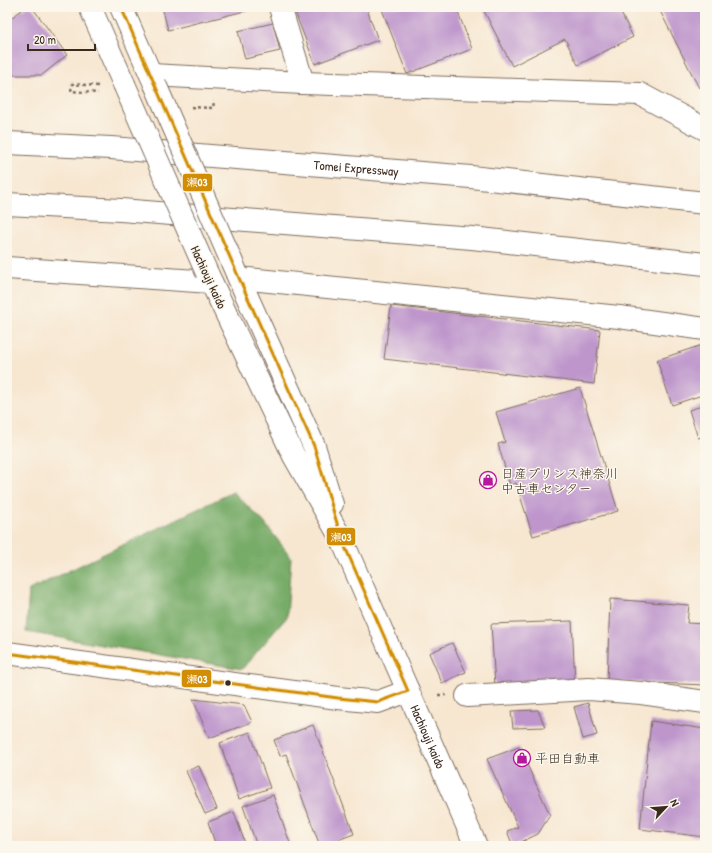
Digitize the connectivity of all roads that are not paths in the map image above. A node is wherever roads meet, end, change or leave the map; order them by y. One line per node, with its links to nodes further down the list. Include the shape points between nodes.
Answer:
1 (90, 7): 13 (main road, Hachiouji kaido, bridge)
2 (121, 7): 4 (main road, Hachiouji kaido)
3 (280, 7): 5 (main road)
4 (153, 79): 5 (main road); 12 (main road, Hachiouji kaido, bridge)
5 (303, 82): 6 (main road, via 640,94)
6 (705, 129)
7 (7, 143): 8 (main road, Tomei Expressway, via 111,148 463,176)
8 (705, 203)
9 (7, 204): 10 (main road, via 121,210 472,238)
10 (705, 264)
11 (7, 268): 13 (main road)
12 (238, 276): 14 (main road, via 619,317); 15 (main road, Hachiouji kaido, via 314,446)
13 (209, 278): 15 (main road, Hachiouji kaido, via 294,456)
14 (705, 329)
15 (342, 540): 17 (main road, Hachiouji kaido)
16 (7, 653): 17 (main road, via 378,702)
17 (408, 691): 20 (main road, Hachiouji kaido)
18 (467, 696): 19 (main road, via 588,689)
19 (705, 702)
20 (476, 846)

